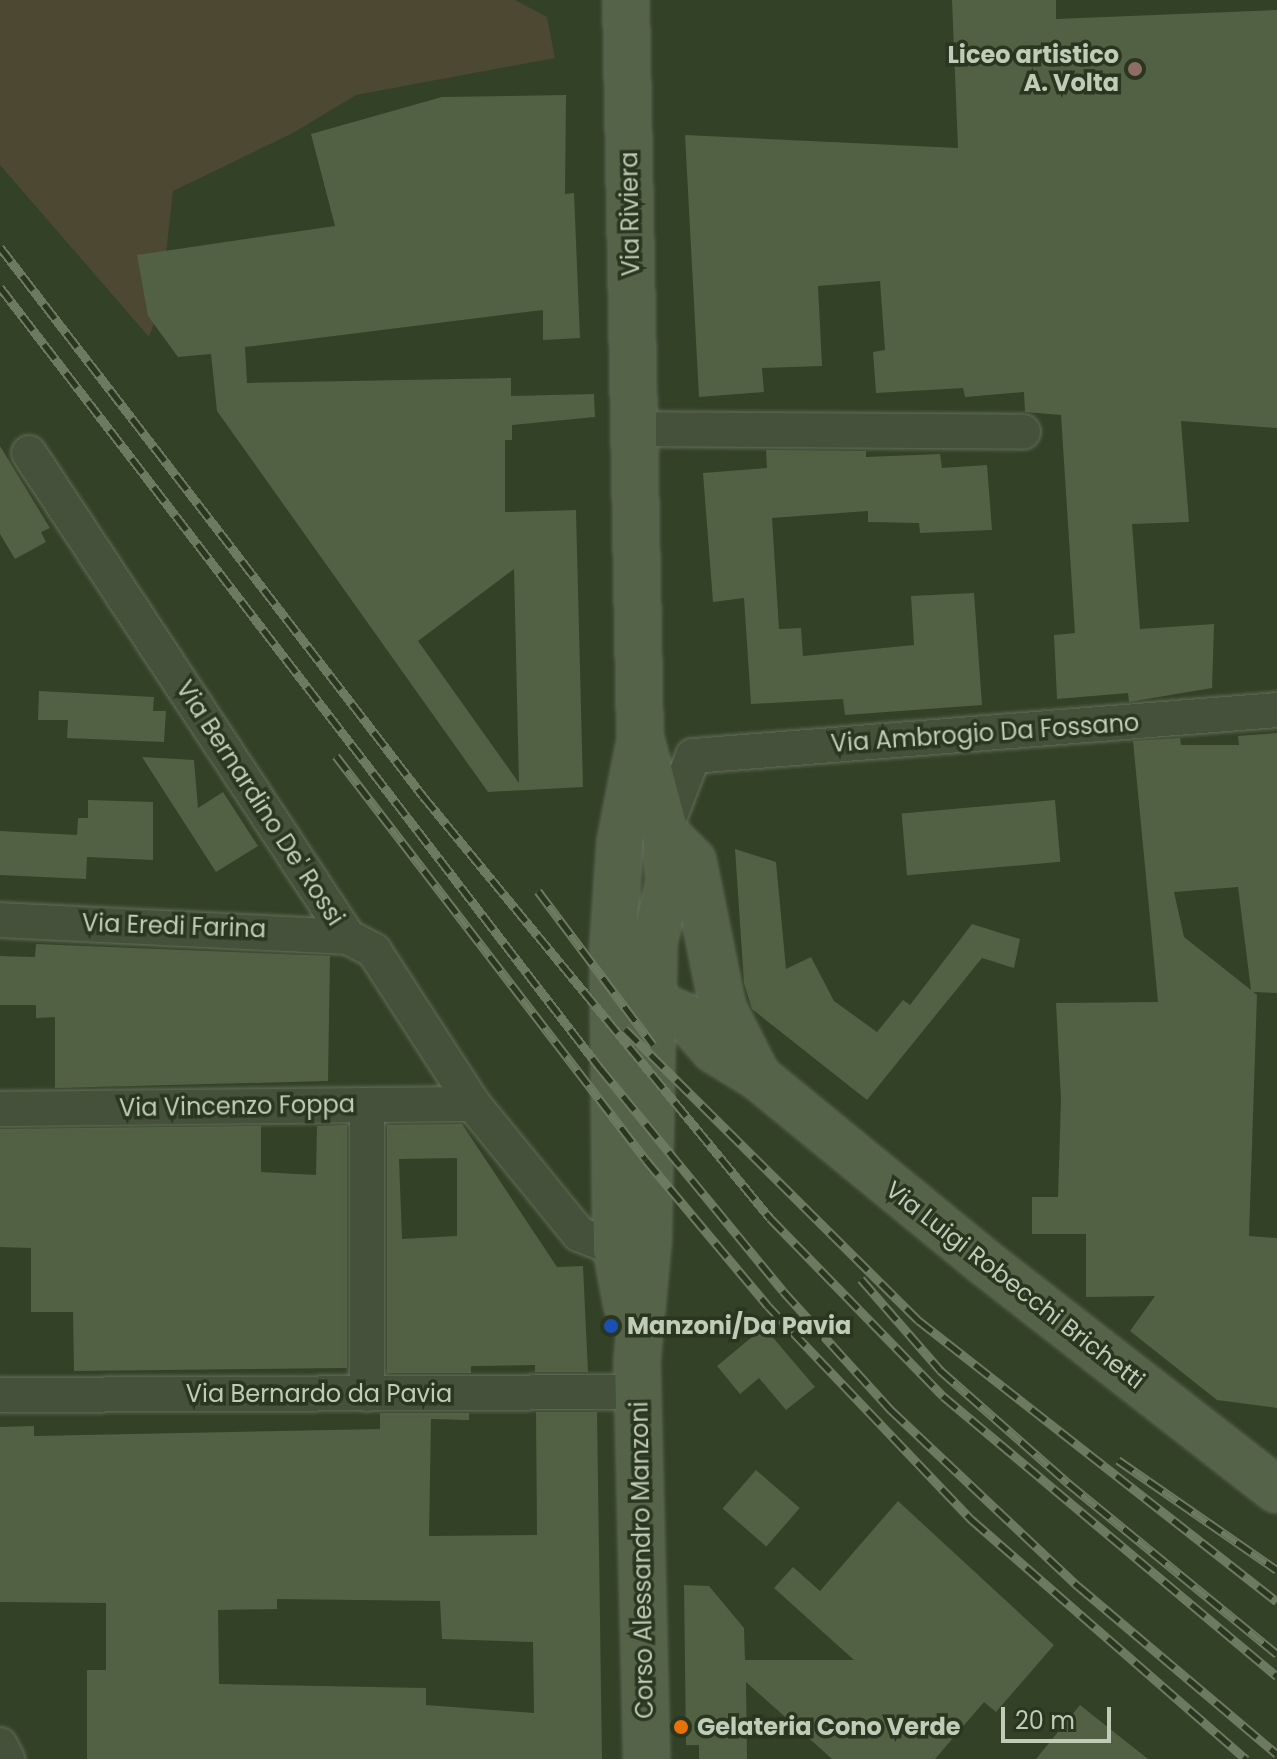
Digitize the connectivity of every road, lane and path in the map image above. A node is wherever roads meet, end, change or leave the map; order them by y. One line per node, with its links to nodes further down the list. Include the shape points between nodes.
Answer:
1 (626, 0): 2 (street, Via Riviera)
2 (633, 429): 3 (street); 6 (street, Via Riviera)
3 (1023, 432)
4 (29, 453): 11 (street, Via Bernardino De' Rossi)
5 (1277, 710): 7 (street, Via Ambrogio Da Fossano)
6 (640, 736): 8 (street, Via Riviera); 9 (street, Via Riviera)
7 (693, 756): 8 (street, Via Riviera)
8 (665, 829): 9 (street, via 640,830); 12 (street, Via Riviera, via 669,883); 13 (street, Via Riviera, via 693,861)
9 (619, 853): 12 (street, Via Riviera)
10 (0, 920): 11 (street, Via Eredi Farina)
11 (348, 937): 14 (street, Via Bernardino De' Rossi, via 374,951)
12 (634, 944): 13 (street, Via Riviera); 17 (street, Corso Alessandro Manzoni)
13 (686, 1013): 17 (street, Corso Alessandro Manzoni); 21 (street, Via Luigi Robecchi Brichetti, via 988,1265)
14 (473, 1104): 15 (street, Via Vincenzo Foppa); 17 (street, Via Bernardino De' Rossi, via 579,1234)
15 (367, 1105): 16 (street, Via Vincenzo Foppa); 19 (street)
16 (0, 1109)
17 (632, 1246): 18 (street, Corso Alessandro Manzoni)
18 (637, 1376): 19 (street, Via Bernardo da Pavia); 24 (street, Corso Alessandro Manzoni)
19 (367, 1394): 20 (street, Via Bernardo da Pavia)
20 (0, 1395)
21 (1277, 1490)
22 (0, 1745): 23 (street)
23 (7, 1759)
24 (647, 1759)

